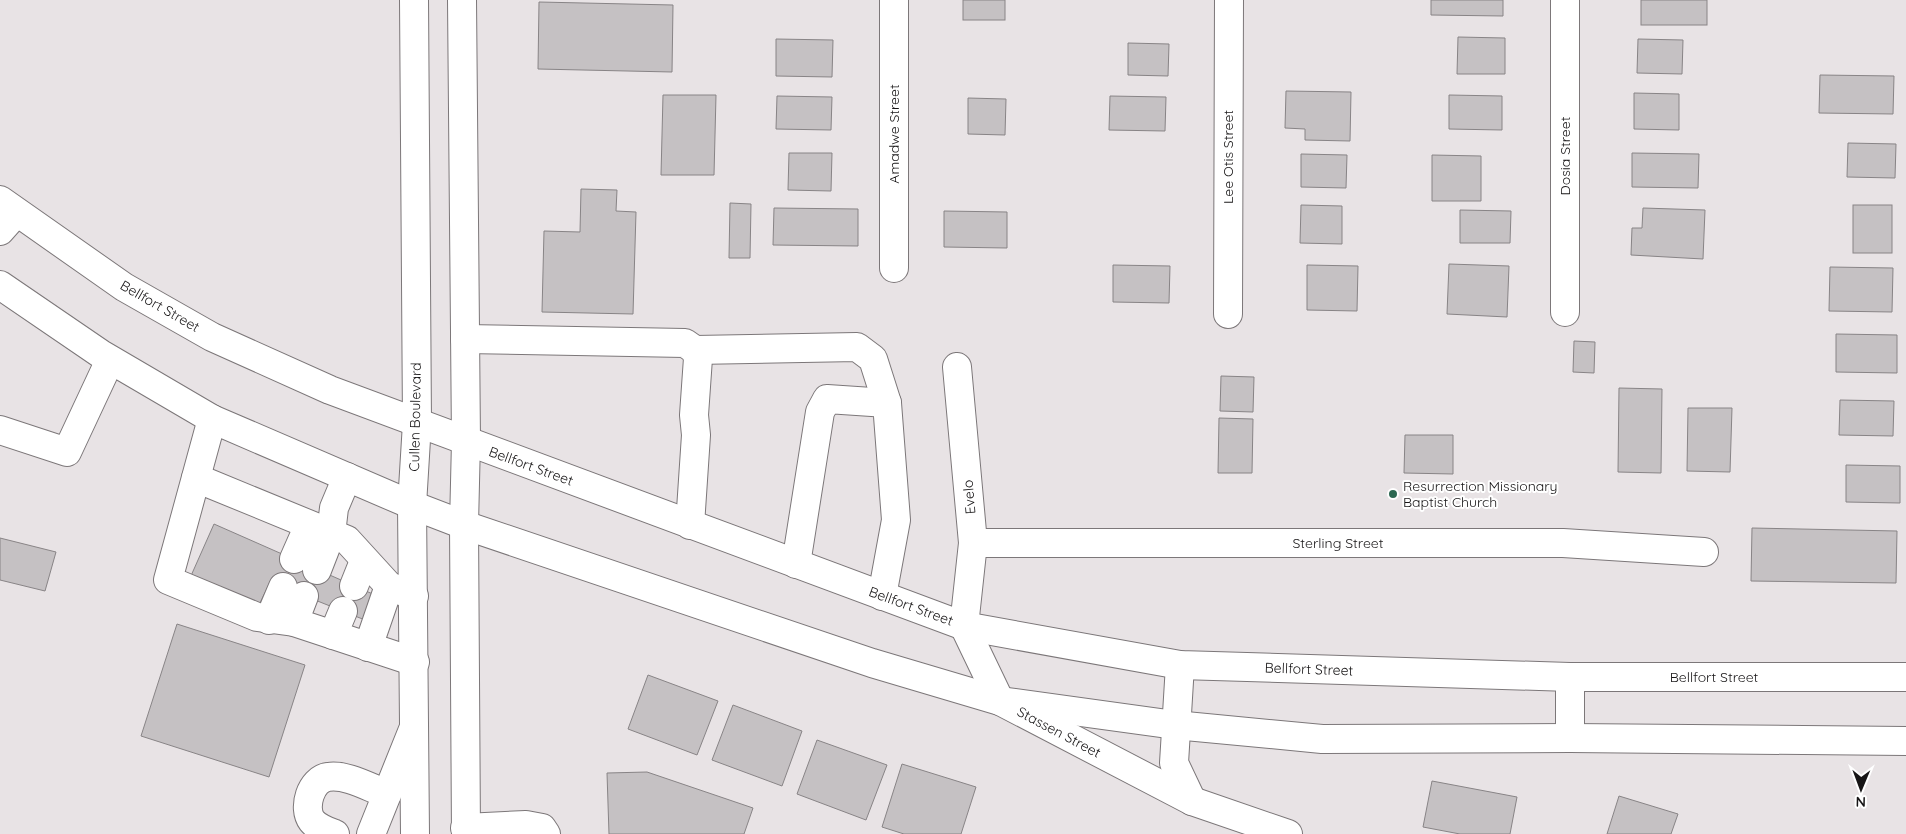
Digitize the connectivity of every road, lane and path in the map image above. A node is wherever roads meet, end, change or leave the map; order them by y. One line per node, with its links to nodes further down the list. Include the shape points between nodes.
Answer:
1 (414, 0): 17 (main road, Cullen Boulevard)
2 (462, 0): 11 (main road)
3 (894, 0): 7 (main road, Amadwe Street)
4 (1229, 0): 10 (main road, Lee Otis Street)
5 (1565, 0): 9 (main road, Dosia Street)
6 (5, 214): 17 (main road, Bellfort Street, via 212,337 330,390)
7 (894, 268)
8 (0, 285): 13 (main road)
9 (1565, 312)
10 (1228, 314)
11 (465, 339): 12 (main road, via 685,344); 19 (main road)
12 (695, 350): 15 (main road, via 857,347 873,359); 24 (main road, via 698,358 694,415 696,435)
13 (110, 360): 16 (main road); 18 (main road, via 67,452)
14 (957, 368): 26 (main road, Evelo)
15 (887, 403): 28 (main road, via 827,399 820,412); 33 (main road, via 896,520)
16 (212, 419): 20 (main road); 21 (main road)
17 (417, 422): 19 (main road, Bellfort Street); 22 (main road, Cullen Boulevard)
18 (0, 430)
19 (466, 441): 23 (main road); 24 (main road, Bellfort Street)
20 (347, 477): 22 (main road); 25 (main road)
21 (196, 478): 25 (main road); 34 (main road, via 168,580)
22 (412, 505): 23 (main road); 32 (main road, Cullen Boulevard)
23 (464, 525): 41 (main road, via 872,663); 48 (main road)
24 (690, 525): 28 (main road, Bellfort Street)
25 (320, 530): 29 (main road); 30 (main road, via 347,540 359,574)
26 (973, 543): 27 (main road, Sterling Street, via 1563,543); 35 (main road, Evelo)
27 (1704, 552)
28 (796, 564): 33 (main road, Bellfort Street)
29 (306, 565)
30 (389, 586): 32 (main road); 36 (main road)
31 (294, 592): 34 (main road)
32 (414, 596): 37 (main road, Cullen Boulevard)
33 (882, 596): 35 (main road, Bellfort Street)
34 (281, 621): 36 (main road, via 338,623)
35 (964, 626): 38 (main road, Bellfort Street); 41 (main road, Stassen Street)
36 (368, 647): 37 (main road)
37 (415, 662): 43 (main road, Cullen Boulevard)
38 (1180, 665): 39 (main road, Bellfort Street); 42 (main road)
39 (1570, 677): 40 (main road, Bellfort Street); 44 (main road)
40 (1906, 677)
41 (1000, 701): 42 (main road); 47 (main road, Stassen Street)
42 (1175, 725): 44 (main road, via 1322,739); 47 (main road, via 1174,763)
43 (414, 727): 46 (main road); 51 (main road, Cullen Boulevard)
44 (1570, 738): 45 (main road)
45 (1906, 741)
46 (387, 794): 49 (main road, via 347,780 324,777 314,787 307,807 311,820); 50 (main road)
47 (1192, 801): 53 (main road, Stassen Street)
48 (466, 831): 52 (main road, via 526,825 542,828)
49 (323, 832)
50 (371, 834)
51 (415, 834)
52 (546, 834)
53 (1288, 834)

